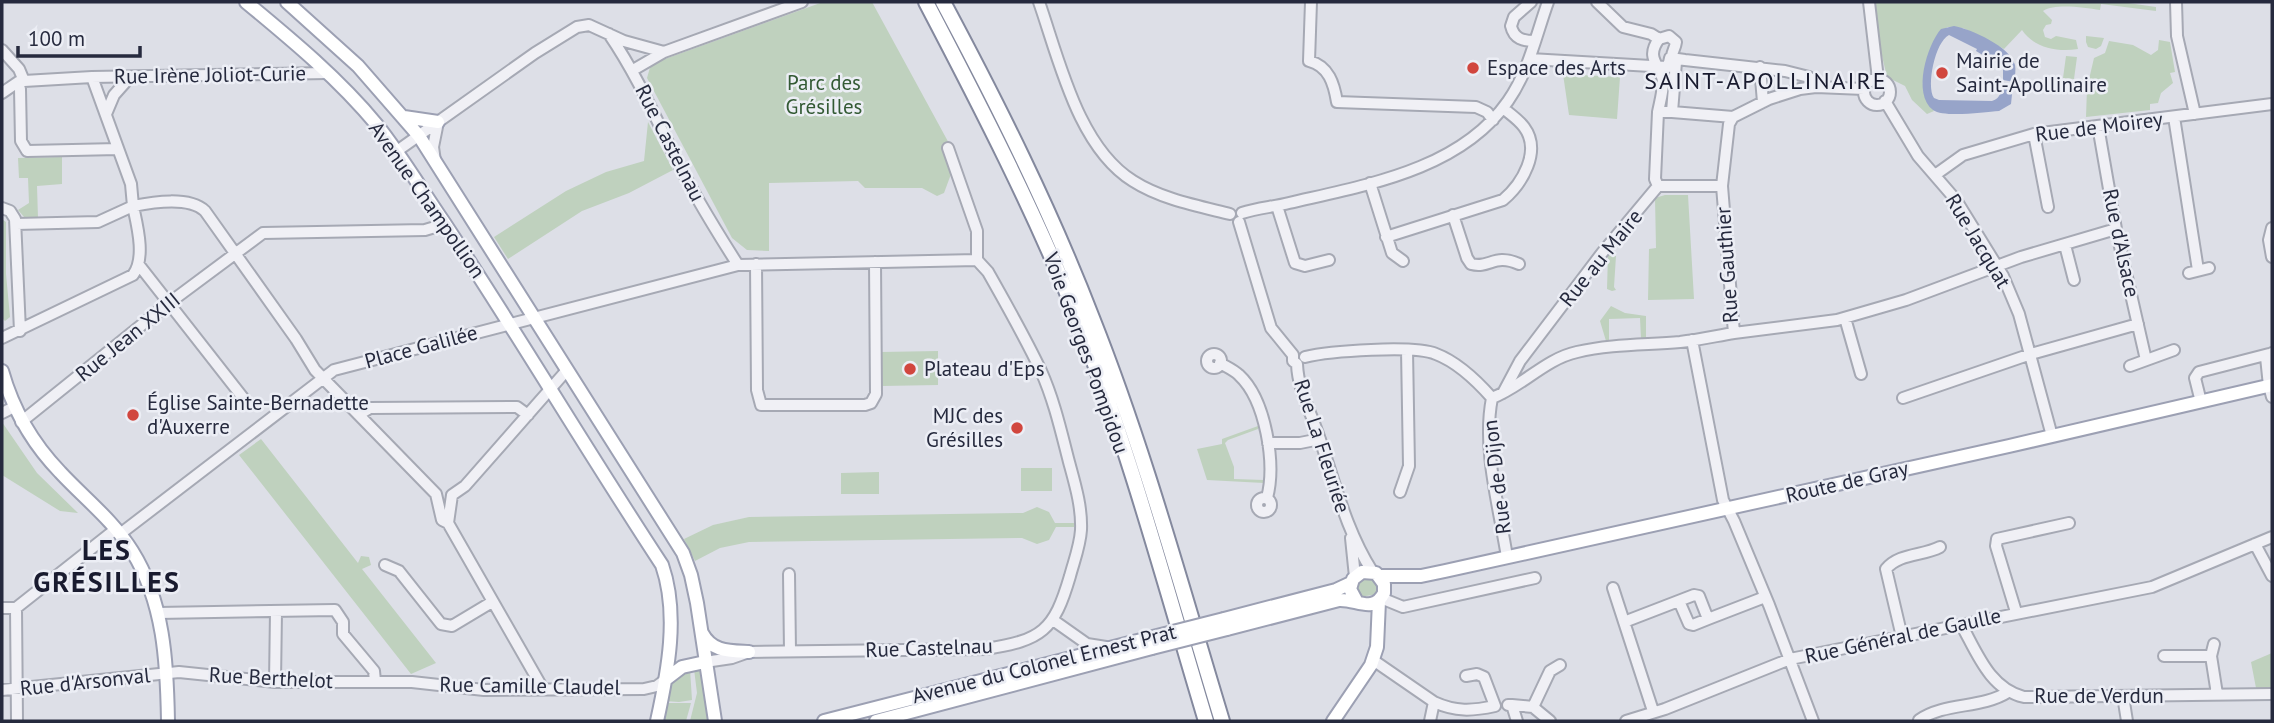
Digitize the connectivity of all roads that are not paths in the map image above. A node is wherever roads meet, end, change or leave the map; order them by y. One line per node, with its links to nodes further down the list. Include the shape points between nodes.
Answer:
1 (246, 2): 24 (main road, Avenue Champollion)
2 (288, 2): 39 (main road, Avenue Champollion, via 358,66)
3 (802, 2): 17 (street)
4 (926, 2): 192 (highway, Voie Georges Pompidou, via 1011,167 1079,324 1148,526)
5 (943, 2): 193 (highway, Voie Georges Pompidou, via 1024,159 1093,319 1144,466)
6 (1039, 2): 61 (street, via 1075,106 1105,155 1132,181 1177,200)
7 (1311, 2): 43 (street, via 1309,61 1324,68 1337,102 1476,107)
8 (1531, 2): 15 (street, via 1511,26 1517,38)
9 (1548, 2): 15 (street)
10 (1597, 2): 14 (street, via 1623,27)
11 (1869, 2): 27 (street)
12 (2176, 2): 38 (street, via 2177,36)
13 (609, 34): 17 (street); 18 (street, Rue Castelnau); 44 (street, via 589,25 578,27)
14 (1660, 39): 20 (street, via 1669,36 1676,42); 21 (street, via 1654,52)
15 (1535, 41): 19 (street)
16 (2, 50): 28 (street, via 19,69)
17 (664, 52): 18 (street); 23 (street)
18 (626, 59): 23 (street, Rue Castelnau)
19 (1530, 59): 21 (street); 35 (street)
20 (1672, 59): 21 (street, via 1668,68); 22 (street); 37 (street, via 1676,62)
21 (1656, 67): 36 (street, via 1663,85)
22 (1760, 67): 29 (street, via 1809,77); 32 (street)
23 (632, 70): 77 (street, Rue Castelnau, via 673,153)
24 (328, 73): 26 (street, Rue Irène Joliot-Curie); 50 (main road, Avenue Champollion)
25 (92, 77): 26 (street, Rue Irène Joliot-Curie); 28 (street, Rue Irène Joliot-Curie); 40 (street)
26 (130, 77): 40 (street, via 114,95)
27 (1878, 79): 30 (street); 33 (street, via 1888,87)
28 (21, 82): 31 (street); 49 (street, via 21,141 27,151)
29 (1816, 87): 30 (street); 32 (street)
30 (1864, 89): 33 (street, via 1870,103)
31 (2, 93)
32 (1763, 102): 41 (street)
33 (1885, 102): 52 (street, Rue Jacquat)
34 (2272, 104): 38 (street, Rue de Moirey)
35 (1503, 108): 43 (street); 60 (street, via 1530,139 1526,171 1517,188 1503,200)
36 (1658, 112): 37 (street); 54 (street)
37 (1672, 112): 41 (street)
38 (2195, 114): 42 (street, Rue de Moirey)
39 (402, 116): 44 (main road); 47 (main road, Avenue Champollion)
40 (106, 117): 49 (street)
41 (1733, 117): 55 (street, Rue Gauthier)
42 (2174, 117): 45 (street, Rue de Moirey); 79 (street)
43 (1493, 120): 53 (street, via 1432,163)
44 (438, 122): 47 (street); 51 (street)
45 (2098, 126): 46 (street, Rue de Moirey); 65 (street, Rue d'Alsace)
46 (2034, 134): 52 (street, Rue de Moirey, via 1963,155); 58 (street)
47 (419, 136): 50 (street); 51 (main road, Avenue Champollion)
48 (948, 148): 70 (street, via 977,231)
49 (118, 149): 56 (street, via 131,184)
50 (397, 151): 62 (main road, Avenue Champollion)
51 (435, 160): 83 (main road, Avenue Champollion)
52 (1935, 175): 78 (street, Rue Jacquat)
53 (1370, 183): 57 (street); 66 (street)
54 (1658, 186): 55 (street); 103 (street, Rue au Maire, via 1520,361)
55 (1722, 186): 86 (street, Rue Gauthier)
56 (132, 206): 63 (street, via 98,222); 68 (street, via 199,205); 76 (street, via 138,226)
57 (1276, 206): 61 (street); 71 (street, via 1295,263 1305,266)
58 (2048, 207)
59 (2, 208): 63 (street, via 10,211)
60 (1453, 215): 66 (street); 75 (street, via 1471,264 1500,259)
61 (1237, 216): 93 (street, via 1271,328)
62 (442, 221): 68 (street, Rue Jean XXIII, via 425,230 263,233); 83 (main road, Avenue Champollion)
63 (16, 224): 85 (street)
64 (2272, 228): 69 (street)
65 (2116, 229): 67 (street); 84 (street, Rue d'Alsace)
66 (1386, 237): 72 (street, via 1392,253)
67 (2065, 245): 78 (street); 80 (street)
68 (235, 253): 81 (street, Rue Jean XXIII); 100 (street)
69 (2272, 257)
70 (976, 260): 73 (street); 148 (street, via 988,272 1040,370 1079,503 1079,545)
71 (1329, 260)
72 (1403, 261)
73 (875, 262): 74 (street); 74 (street, via 876,394 865,405 761,405)
74 (756, 264): 77 (street)
75 (1518, 264)
76 (139, 265): 81 (street); 85 (street, via 129,278)
77 (738, 265): 83 (street, Place Galilée)
78 (1998, 268): 82 (street); 92 (street, Rue Jacquat)
79 (2198, 271)
80 (2074, 280)
81 (169, 303): 106 (street); 112 (street, Rue Jean XXIII)
82 (1845, 318): 86 (street); 99 (street)
83 (522, 320): 97 (main road, Avenue Champollion); 100 (street, Place Galilée, via 340,368); 102 (main road, Avenue Champollion)
84 (2138, 324): 92 (street); 94 (street, Rue d'Alsace)
85 (20, 331): 87 (street)
86 (1734, 333): 88 (street, Rue Gauthier)
87 (2, 338)
88 (1692, 340): 103 (street, via 1577,352 1553,360); 120 (street, Rue Gauthier)
89 (1407, 350): 93 (street, via 1323,353); 104 (street, via 1440,356); 116 (street, via 1409,466)
90 (2174, 350): 94 (street)
91 (2270, 353): 101 (street, via 2265,363); 107 (street, via 2199,372 2195,379)
92 (2031, 354): 105 (street); 113 (street, Rue Jacquat)
93 (1298, 359): 114 (street, Rue La Fleuriée, via 1299,385)
94 (2146, 360): 96 (street)
95 (1220, 363): 115 (street, via 1251,389)
96 (2130, 366)
97 (567, 370): 102 (street); 152 (main road, Avenue Champollion, via 682,554 695,590)
98 (2, 371): 108 (main road)
99 (1861, 374)
100 (322, 378): 110 (street); 124 (street, Place Galilée)
101 (2271, 389): 107 (main road, Route de Gray)
102 (550, 391): 111 (street); 168 (main road, Avenue Champollion, via 662,565 671,620)
103 (1503, 393): 104 (street)
104 (1492, 398): 128 (street, Rue de Dijon, via 1490,441)
105 (1903, 398)
106 (244, 399)
107 (2200, 402): 113 (main road, Route de Gray)
108 (14, 407): 109 (street); 112 (main road)
109 (2, 413)
110 (360, 414): 111 (street, via 370,408 517,407); 117 (street)
111 (528, 415): 118 (street)
112 (21, 422): 124 (main road, via 59,471)
113 (2052, 436): 120 (main road, Route de Gray)
114 (1320, 439): 115 (street); 123 (street, Rue La Fleuriée)
115 (1268, 443): 119 (street)
116 (1400, 492)
117 (436, 494): 118 (street); 121 (street, via 442,520)
118 (452, 495): 121 (street)
119 (1267, 498)
120 (1728, 509): 128 (main road, Route de Gray); 137 (street, Rue Gauthier)
121 (448, 523): 140 (street)
122 (2068, 523): 145 (street, Rue Général de Gaulle, via 1997,538)
123 (1349, 528): 130 (street, Rue La Fleuriée); 135 (street, Rue La Fleuriée)
124 (118, 532): 143 (street, Place Galilée); 146 (main road, via 144,572)
125 (2272, 537): 126 (street, Rue Général de Gaulle)
126 (2255, 544): 133 (street); 145 (street, Rue Général de Gaulle, via 2152,586)
127 (1940, 547): 153 (street, via 1907,556 1885,569)
128 (1507, 557): 132 (main road, Route de Gray)
129 (385, 565): 140 (street, via 400,571 447,627)
130 (1375, 573): 132 (main road, Route de Gray); 135 (main road, via 1362,572); 138 (main road, via 1384,584)
131 (789, 574): 158 (street)
132 (1421, 576): 138 (main road, Route de Gray)
133 (2272, 576)
134 (1535, 578): 138 (street, via 1403,607)
135 (1353, 580): 141 (main road, via 1352,596); 150 (main road, via 1336,590)
136 (1613, 588): 149 (street)
137 (1765, 597): 147 (street); 162 (street, Rue Gauthier)
138 (1381, 598): 141 (main road, via 1374,604); 156 (main road)
139 (1679, 601): 147 (street, via 1689,624); 147 (street, via 1697,595); 149 (street)
140 (492, 602): 171 (street)
141 (1359, 603): 150 (main road, via 1339,600); 156 (main road, via 1368,615)
142 (2, 608): 143 (street)
143 (16, 608): 174 (street)
144 (276, 611): 146 (street); 169 (street, via 335,610 344,622 344,634 374,671); 170 (street)
145 (2016, 612): 151 (street, Rue Général de Gaulle)
146 (158, 613): 166 (main road)
147 (1708, 619)
148 (1053, 621): 157 (street, via 1087,643); 158 (street, Rue Castelnau, via 1033,637 986,649)
149 (1624, 622): 184 (street)
150 (1226, 624): 154 (main road, Avenue du Colonel Ernest Prat, bridge)
151 (1962, 626): 153 (street, Rue Général de Gaulle); 175 (street, Rue de Verdun, via 1990,674)
152 (702, 633): 159 (main road, via 715,648); 164 (main road, Avenue Champollion)
153 (1902, 637): 162 (street, Rue Général de Gaulle)
154 (1151, 643): 157 (main road, Avenue du Colonel Ernest Prat); 191 (main road, Avenue du Colonel Ernest Prat)
155 (2214, 644): 161 (street)
156 (1377, 647): 163 (main road)
157 (1108, 648): 190 (main road, Avenue du Colonel Ernest Prat)
158 (790, 651): 159 (street, Rue Castelnau)
159 (748, 652): 164 (street, Rue Castelnau)
160 (2164, 656): 161 (street)
161 (2211, 656): 176 (street)
162 (1790, 659): 184 (street, Rue Général de Gaulle); 199 (street, Rue Gauthier)
163 (1373, 660): 180 (street); 194 (main road)
164 (705, 662): 168 (main road, via 682,667); 185 (main road, Avenue Champollion)
165 (1560, 665): 183 (street, via 1550,671)
166 (167, 673): 170 (street, Rue Berthelot); 174 (street, Rue d'Arsonval); 188 (main road)
167 (1466, 676): 182 (street, via 1484,677)
168 (665, 680): 172 (street, Rue Camille Claudel); 179 (main road, Avenue Champollion)
169 (374, 681): 170 (street, Rue Berthelot); 171 (street, Rue Camille Claudel, via 484,690)
170 (275, 682)
171 (543, 689): 172 (street, Rue Camille Claudel)
172 (644, 689): 179 (street, Rue Camille Claudel)
173 (2, 690): 174 (street, Rue d'Arsonval)
174 (17, 690): 187 (street)
175 (2008, 692): 178 (street, Rue de Verdun, via 2029,697); 186 (street, via 1994,701 1929,713)
176 (2217, 694): 177 (street, Rue de Verdun); 178 (street, Rue de Verdun)
177 (2272, 694)
178 (2123, 696): 200 (street)
179 (661, 701): 189 (main road, Avenue Champollion)
180 (1434, 702): 182 (street, via 1462,711); 195 (street)
181 (1512, 705): 182 (street); 183 (street); 196 (street)
182 (1495, 706)
183 (1533, 707): 197 (street)
184 (1653, 711): 198 (street, Rue Général de Gaulle)
185 (716, 719)
186 (1919, 720)
187 (17, 721)
188 (168, 721)
189 (657, 721)
190 (824, 721)
191 (876, 721)
192 (1206, 721)
193 (1222, 721)
194 (1333, 721)
195 (1430, 721)
196 (1517, 721)
197 (1550, 721)
198 (1626, 721)
199 (1813, 721)
200 (2127, 721)

